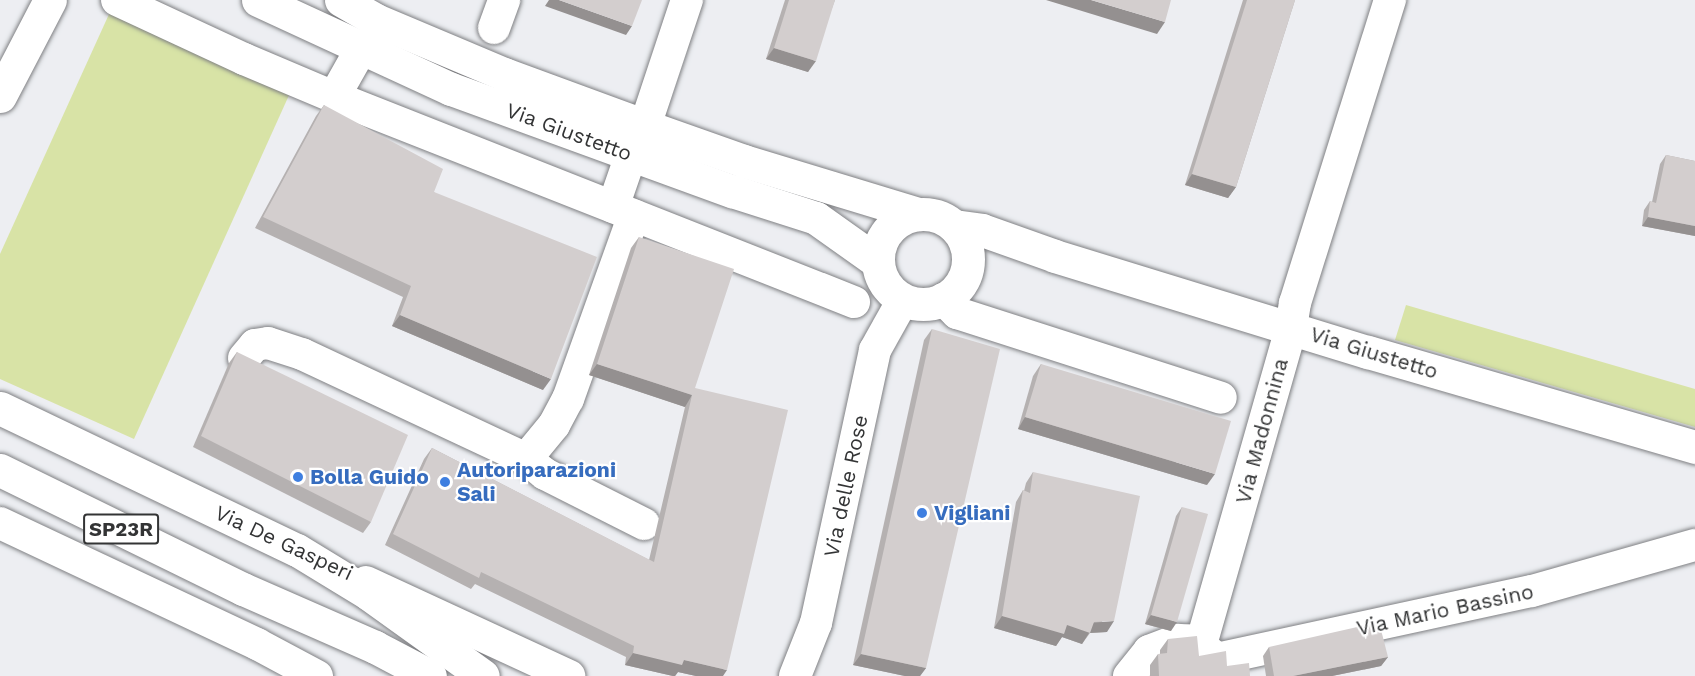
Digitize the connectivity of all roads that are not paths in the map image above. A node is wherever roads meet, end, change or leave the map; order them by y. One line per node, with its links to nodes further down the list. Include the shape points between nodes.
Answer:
1 (117, 0): 10 (street)
2 (258, 0): 8 (main road, Via Giustetto)
3 (341, 0): 6 (main road, Via Giustetto)
4 (687, 0): 11 (street)
5 (1390, 0): 21 (street, Via Madonnina, via 1295,303)
6 (376, 20): 8 (main road); 11 (main road, Via Giustetto, via 504,74)
7 (29, 29): 9 (main road)
8 (361, 49): 10 (street); 11 (main road, Via Giustetto, via 451,89)
9 (0, 96)
10 (334, 97): 12 (street)
11 (638, 141): 12 (street); 13 (main road, Via Giustetto, via 744,161); 16 (main road, Via Giustetto, via 816,218)
12 (623, 211): 20 (street); 26 (street, via 568,399 554,425)
13 (918, 214): 14 (main road, via 931,215); 16 (main road, via 905,218 884,236)
14 (954, 226): 15 (main road, Via Giustetto, via 982,230); 17 (main road, via 965,246)
15 (1055, 256): 17 (main road, Via Giustetto, via 1007,256); 21 (main road, Via Giustetto)
16 (878, 262): 19 (main road, via 881,278)
17 (967, 268): 18 (main road, via 954,291)
18 (943, 299): 19 (main road, via 923,303); 23 (street, via 957,313)
19 (903, 300): 33 (street, Via delle Rose, via 876,350)
20 (854, 302)
21 (1291, 328): 25 (main road, Via Giustetto); 34 (street, Via Madonnina)
22 (244, 358): 26 (street, via 255,345 268,343 302,354)
23 (1221, 398)
24 (0, 408): 31 (main road, Via De Gasperi)
25 (1695, 447)
26 (525, 459): 29 (street, via 545,474)
27 (0, 470): 32 (main road, SP23R)
28 (0, 523): 35 (street)
29 (644, 524)
30 (1695, 545): 34 (street, Via Mario Bassino, via 1532,591 1217,659)
31 (297, 550): 38 (main road, via 369,594); 39 (street, Via De Gasperi)
32 (243, 589): 36 (main road, SP23R); 37 (main road, SP23R, via 375,647)
33 (816, 623): 40 (street, Via delle Rose); 41 (street)
34 (1202, 641): 42 (street, via 1178,640 1149,651)
35 (317, 676)
36 (389, 676)
37 (430, 676)
38 (483, 676)
39 (569, 676)
40 (795, 676)
41 (805, 676)
42 (1129, 676)

